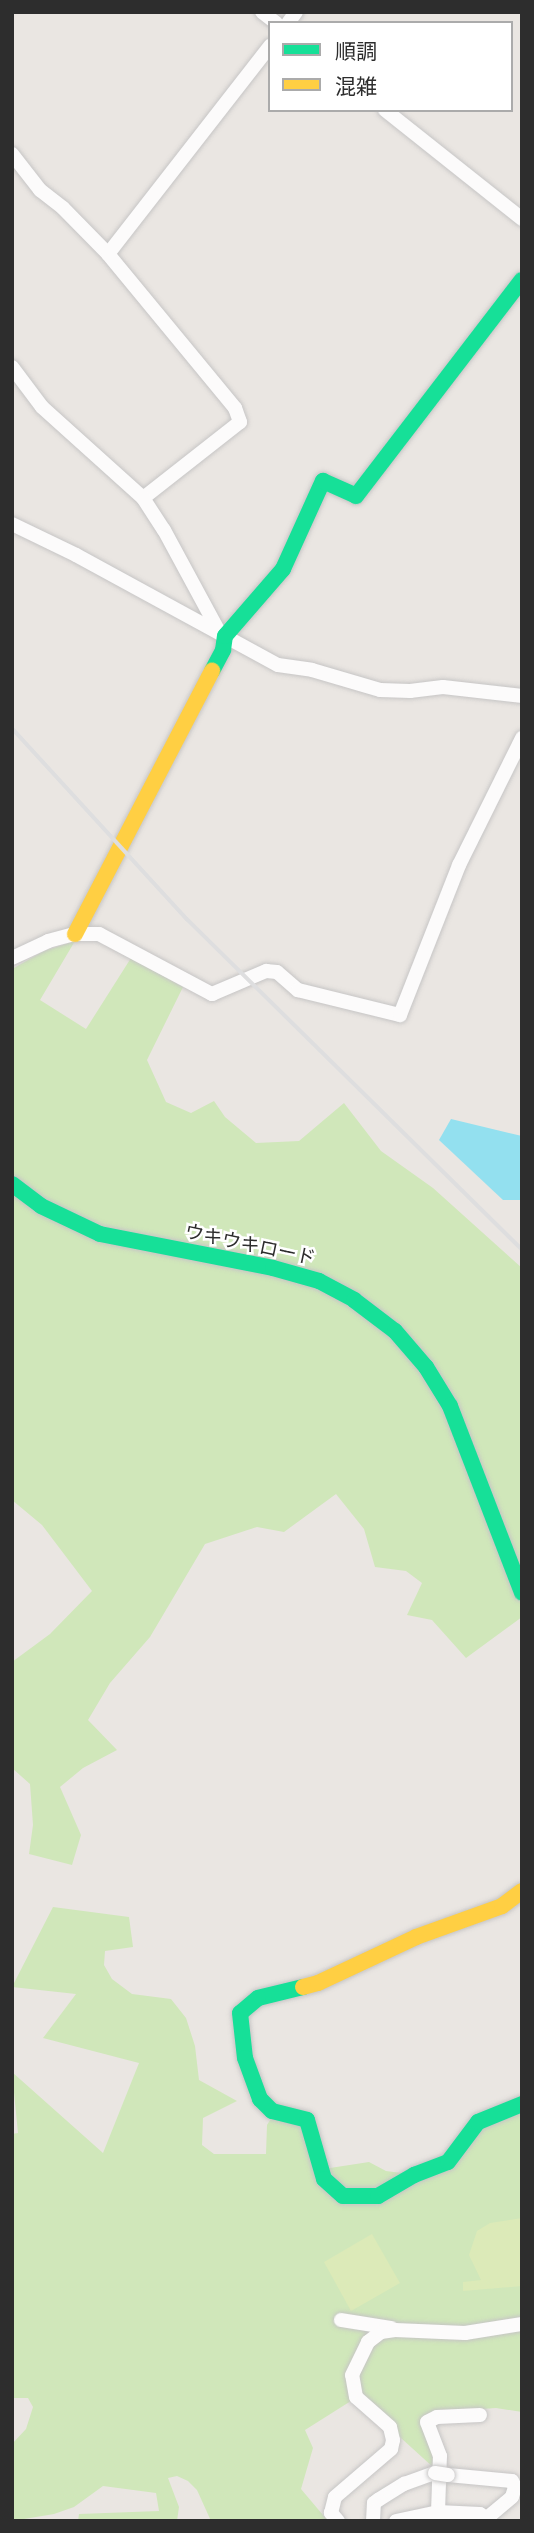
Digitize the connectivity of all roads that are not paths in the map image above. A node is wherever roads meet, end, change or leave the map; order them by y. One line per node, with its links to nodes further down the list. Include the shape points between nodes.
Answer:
1 (268, 49): 5 (street)
2 (388, 112): 4 (street)
3 (12, 154): 5 (street, via 40,190)
4 (522, 219)
5 (108, 254): 8 (street, via 217,384 240,422)
6 (522, 280): 10 (street, via 356,496 323,481 283,569)
7 (12, 367): 8 (street, via 42,407)
8 (143, 498): 10 (street)
9 (12, 524): 10 (street)
10 (221, 633): 11 (street, via 278,665 380,690 443,687); 13 (street, via 223,650)
11 (522, 696)
12 (522, 738): 13 (street, via 458,865 400,1015 298,990 277,972 266,971 212,994 122,944 99,934)
13 (75, 934): 14 (street)
14 (12, 957)
15 (12, 1184): 16 (street, ウキウキロード, via 41,1206 100,1234 319,1281 395,1331 445,1395)
16 (522, 1593)
17 (522, 1891): 18 (street, via 502,1906 416,1937 318,1983 258,1998 240,2013 246,2058 260,2099 272,2111 307,2120 324,2179 343,2196 378,2196 448,2162 478,2122)
18 (522, 2104)
19 (341, 2320): 21 (street)
20 (522, 2324): 21 (street, via 465,2333)
21 (395, 2330): 26 (street, via 381,2332 368,2342 352,2375 356,2397 390,2427 391,2449 335,2497 331,2514)
22 (480, 2415): 24 (street, via 427,2421 440,2456)
23 (518, 2493): 25 (street); 27 (street, via 512,2481 442,2474 404,2484 378,2500)
24 (438, 2512): 25 (street, via 480,2514); 28 (street)
25 (489, 2519)
26 (338, 2521)
27 (373, 2521)
28 (396, 2521)

